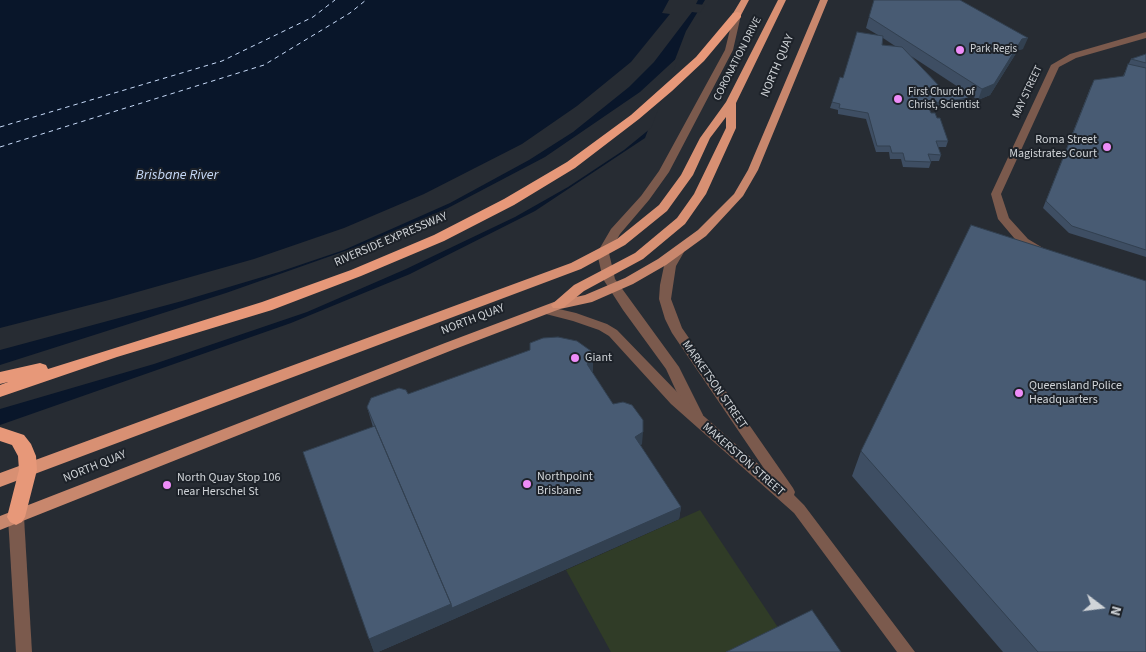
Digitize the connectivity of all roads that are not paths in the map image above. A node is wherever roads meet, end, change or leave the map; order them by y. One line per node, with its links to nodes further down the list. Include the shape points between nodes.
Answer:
1 (745, 0): 4 (highway, CORONATION DRIVE)
2 (782, 0): 6 (highway, CORONATION DRIVE)
3 (824, 0): 9 (main road, NORTH QUAY, via 753,170 738,196)
4 (737, 15): 8 (street, via 729,50 664,172 610,238); 14 (highway, RIVERSIDE EXPRESSWAY, via 668,89 571,165 509,202 439,238 348,277 267,306)
5 (1146, 35): 10 (street, MAY STREET, via 1073,56 1055,65 998,184 996,194 1004,219 1024,242)
6 (731, 103): 7 (highway, CORONATION DRIVE, via 705,138 673,195 650,220); 11 (highway, via 731,128 691,209 652,247)
7 (621, 242): 8 (highway, NORTH QUAY)
8 (604, 252): 11 (street); 19 (highway, NORTH QUAY, via 576,266)
9 (678, 252): 12 (main road, NORTH QUAY); 21 (street, MARKETSON STREET, via 667,275 665,299 673,324)
10 (1049, 253)
11 (607, 273): 12 (street); 13 (highway)
12 (615, 287): 13 (main road, NORTH QUAY, via 588,299); 17 (street, via 672,367)
13 (552, 307): 17 (street, MAKERSTON STREET, via 613,333); 22 (main road, NORTH QUAY)
14 (112, 353): 15 (highway); 16 (highway, RIVERSIDE EXPRESSWAY)
15 (0, 378)
16 (0, 391)
17 (702, 424): 21 (street, MAKERSTON STREET)
18 (0, 434): 19 (highway, via 18,440 25,449)
19 (28, 470): 20 (highway, NORTH QUAY); 22 (highway)
20 (0, 480)
21 (799, 509): 24 (street, MAKERSTON STREET)
22 (8, 520): 23 (street)
23 (24, 652)
24 (907, 652)

